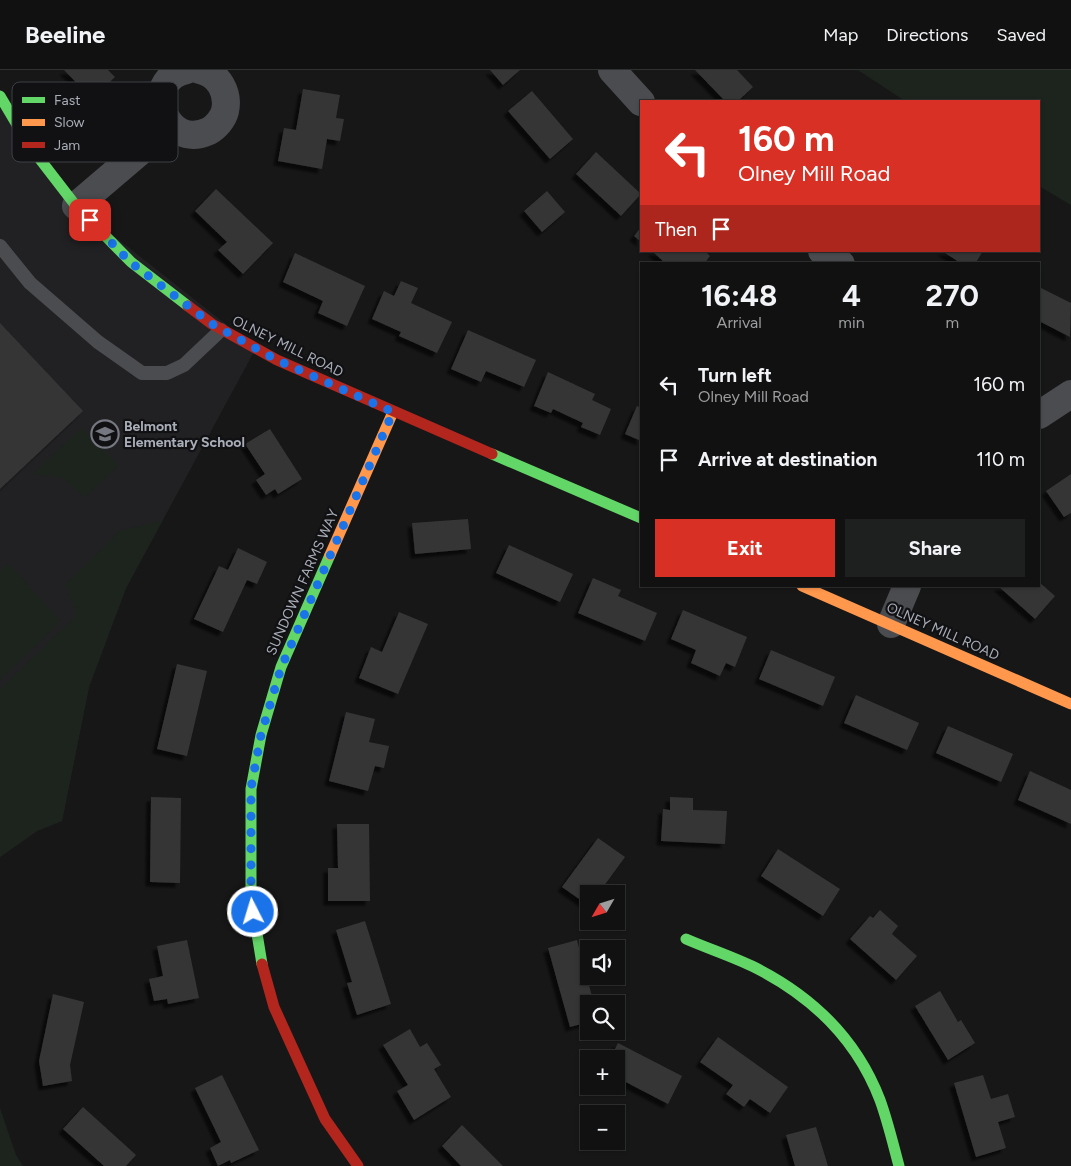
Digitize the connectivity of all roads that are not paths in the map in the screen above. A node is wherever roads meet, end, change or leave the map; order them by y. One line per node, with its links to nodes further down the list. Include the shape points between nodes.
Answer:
1 (187, 70): 4 (street, via 173,76)
2 (200, 70): 8 (street, via 213,75 225,92 224,114 211,130 201,134)
3 (612, 70): 6 (street)
4 (168, 82)
5 (1, 99): 7 (street, OLNEY MILL ROAD)
6 (640, 101)
7 (12, 117)
8 (178, 130)
9 (42, 162): 11 (street, OLNEY MILL ROAD)
10 (127, 162): 11 (street)
11 (76, 206): 15 (street, OLNEY MILL ROAD, via 130,262)
12 (0, 246): 15 (lane, via 30,283 98,342 142,373 167,374 184,365)
13 (823, 252): 14 (street)
14 (838, 262)
15 (221, 330): 17 (street, OLNEY MILL ROAD, via 277,360)
16 (1071, 394): 18 (street)
17 (393, 412): 19 (street, OLNEY MILL ROAD); 25 (street, SUNDOWN FARMS WAY, via 281,668 261,735 251,788 251,897 260,958 274,1007 325,1119)
18 (1040, 414)
19 (640, 518)
20 (804, 587): 22 (street, OLNEY MILL ROAD)
21 (908, 587): 22 (street)
22 (890, 624): 23 (street, OLNEY MILL ROAD)
23 (1071, 704)
24 (686, 939): 26 (street, via 757,968 824,1012 855,1049 880,1100)
25 (358, 1166)
26 (899, 1166)

